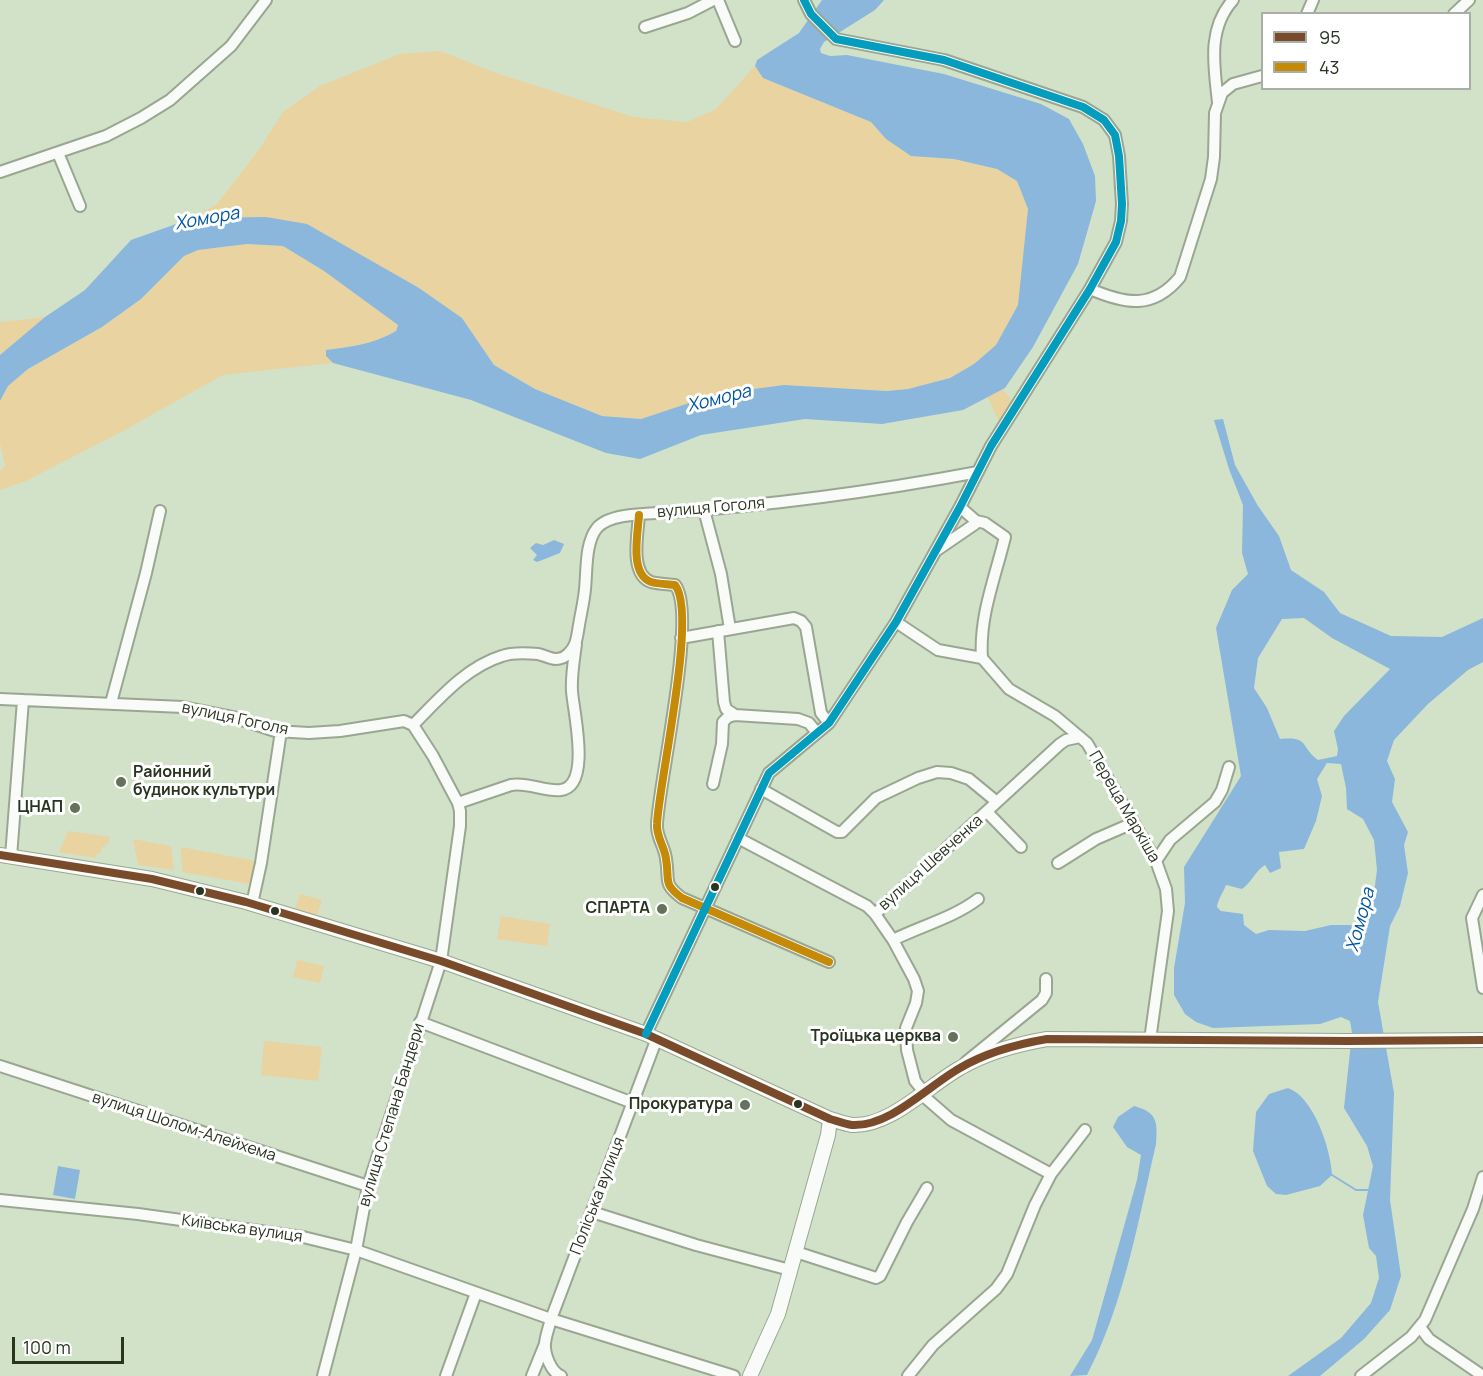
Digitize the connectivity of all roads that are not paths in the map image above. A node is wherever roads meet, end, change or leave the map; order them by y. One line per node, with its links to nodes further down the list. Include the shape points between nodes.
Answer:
1 (266, 0): 14 (street, via 231,46 170,100 106,136)
2 (713, 0): 8 (street)
3 (718, 0): 9 (street)
4 (804, 0): 17 (street, Поліська вулиця, via 811,14 836,39 945,60 1083,107 1104,120 1115,135 1119,156 1121,221 1116,242)
5 (1233, 0): 11 (street, via 1217,28)
6 (1469, 0): 7 (street)
7 (1456, 12)
8 (645, 27)
9 (735, 41)
10 (1261, 77): 12 (street)
11 (1215, 79): 12 (street, via 1224,86); 13 (street)
12 (1233, 84): 13 (street)
13 (1218, 102): 17 (street, via 1211,179 1180,277 1161,296 1135,302)
14 (58, 153): 15 (street); 16 (street)
15 (0, 172)
16 (80, 206)
17 (1090, 289): 18 (street, Поліська вулиця)
18 (978, 472): 19 (street, вулиця Гоголя); 20 (street, Поліська вулиця)
19 (950, 477): 20 (street, via 957,481); 21 (street, вулиця Гоголя)
20 (963, 501): 24 (street); 25 (street, Поліська вулиця)
21 (704, 510): 23 (street, вулиця Гоголя); 27 (street)
22 (160, 511): 37 (street)
23 (639, 515): 29 (street, via 639,571 651,582 675,585 680,591); 30 (street, вулиця Гоголя, via 603,522 595,532)
24 (976, 521): 25 (street); 31 (street, via 1005,537 984,613)
25 (934, 552): 26 (street, Поліська вулиця)
26 (896, 622): 31 (street, via 938,650); 42 (street, Поліська вулиця)
27 (730, 629): 28 (street); 38 (street, via 794,618 801,621 806,627)
28 (718, 631): 29 (street); 36 (street)
29 (681, 638): 66 (street, via 657,828 665,851 670,890)
30 (576, 644): 32 (street, via 569,654); 33 (street, вулиця Гоголя)
31 (982, 658): 44 (street, Переца Маркіша, via 1009,689)
32 (556, 659): 33 (street); 43 (street, via 517,653 494,659 448,689)
33 (573, 670): 53 (street, вулиця Гоголя, via 573,712 580,744 577,771 569,786 562,790 518,784)
34 (0, 699): 35 (street, вулиця Гоголя)
35 (23, 700): 37 (street, вулиця Гоголя); 60 (street)
36 (724, 702): 39 (street); 40 (street)
37 (111, 703): 45 (street, вулиця Гоголя, via 183,707)
38 (821, 713): 41 (street); 42 (street)
39 (735, 715): 40 (street); 41 (street)
40 (723, 722): 50 (street)
41 (809, 723): 46 (street)
42 (829, 723): 46 (street, Поліська вулиця)
43 (413, 724): 45 (street, вулиця Гоголя, via 404,721 309,733); 53 (street)
44 (1068, 727): 47 (street, Переца Маркіша); 48 (street)
45 (278, 731): 65 (street, via 261,863)
46 (817, 733): 51 (street, Поліська вулиця, via 769,773)
47 (1080, 737): 48 (street, вулиця Шевченка); 55 (street, Переца Маркіша)
48 (1063, 742): 52 (street, вулиця Шевченка)
49 (1229, 766): 57 (street, via 1215,802)
50 (713, 784)
51 (761, 789): 52 (street, via 837,832 842,832 876,798 937,772 969,779); 56 (street, Поліська вулиця)
52 (997, 802): 54 (street, вулиця Шевченка)
53 (458, 803): 69 (street, вулиця Степана Бандери, via 460,826)
54 (987, 812): 59 (street, вулиця Шевченка); 67 (street, вулиця Шевченка)
55 (1133, 823): 58 (street, Переца Маркіша); 62 (street, via 1096,839)
56 (738, 838): 66 (street, Поліська вулиця); 67 (street, вулиця Шевченка, via 867,906)
57 (1170, 840): 58 (street); 61 (street)
58 (1146, 846): 61 (street, Переца Маркіша)
59 (1021, 847)
60 (5, 856): 65 (main road, via 152,879)
61 (1156, 861): 75 (street, Переца Маркіша, via 1166,889 1168,911)
62 (1058, 863)
63 (1483, 895): 72 (street, via 1472,918)
64 (978, 899): 68 (street, via 962,911)
65 (249, 903): 69 (main road)
66 (705, 908): 70 (street); 74 (street, Поліська вулиця)
67 (875, 914): 68 (street, вулиця Шевченка)
68 (893, 940): 79 (street, вулиця Шевченка, via 918,991 906,1028 907,1050)
69 (441, 961): 73 (street, вулиця Степана Бандери); 74 (main road)
70 (829, 962)
71 (1046, 979): 78 (street, via 1042,1000)
72 (1483, 988)
73 (420, 1022): 80 (street); 85 (street, вулиця Степана Бандери)
74 (651, 1036): 80 (street, Поліська вулиця); 81 (main road)
75 (1150, 1040): 76 (main road); 78 (main road, via 1047,1039 1024,1043)
76 (1483, 1040)
77 (0, 1066): 85 (street, вулиця Шолом-Алейхема)
78 (961, 1067): 79 (main road)
79 (922, 1092): 81 (main road, via 872,1123 850,1125); 83 (street, via 951,1120)
80 (633, 1103): 88 (street, Поліська вулиця)
81 (830, 1119): 90 (main road)
82 (1085, 1130): 83 (street)
83 (1051, 1174): 104 (street, via 1007,1274 988,1297 933,1345)
84 (1483, 1177): 94 (street, via 1432,1308)
85 (368, 1186): 89 (street, вулиця Степана Бандери)
86 (927, 1188): 90 (street, via 876,1278)
87 (0, 1200): 89 (street, Київська вулиця, via 291,1235)
88 (592, 1212): 91 (street); 93 (street, Поліська вулиця)
89 (356, 1250): 92 (street, Київська вулиця); 100 (street, вулиця Степана Бандери)
90 (796, 1252): 91 (main road)
91 (790, 1270): 103 (main road, via 778,1314)
92 (476, 1293): 93 (street, Київська вулиця); 101 (street)
93 (551, 1319): 97 (street, Поліська вулиця); 102 (street, Київська вулиця)
94 (1420, 1327): 95 (street); 96 (street)
95 (1411, 1336): 96 (street); 105 (street)
96 (1428, 1339): 106 (street)
97 (545, 1344): 98 (street); 99 (street)
98 (534, 1371): 99 (street)
99 (559, 1375)
100 (323, 1376)
101 (446, 1376)
102 (734, 1376)
103 (750, 1376)
104 (908, 1376)
105 (1361, 1376)
106 (1483, 1376)

